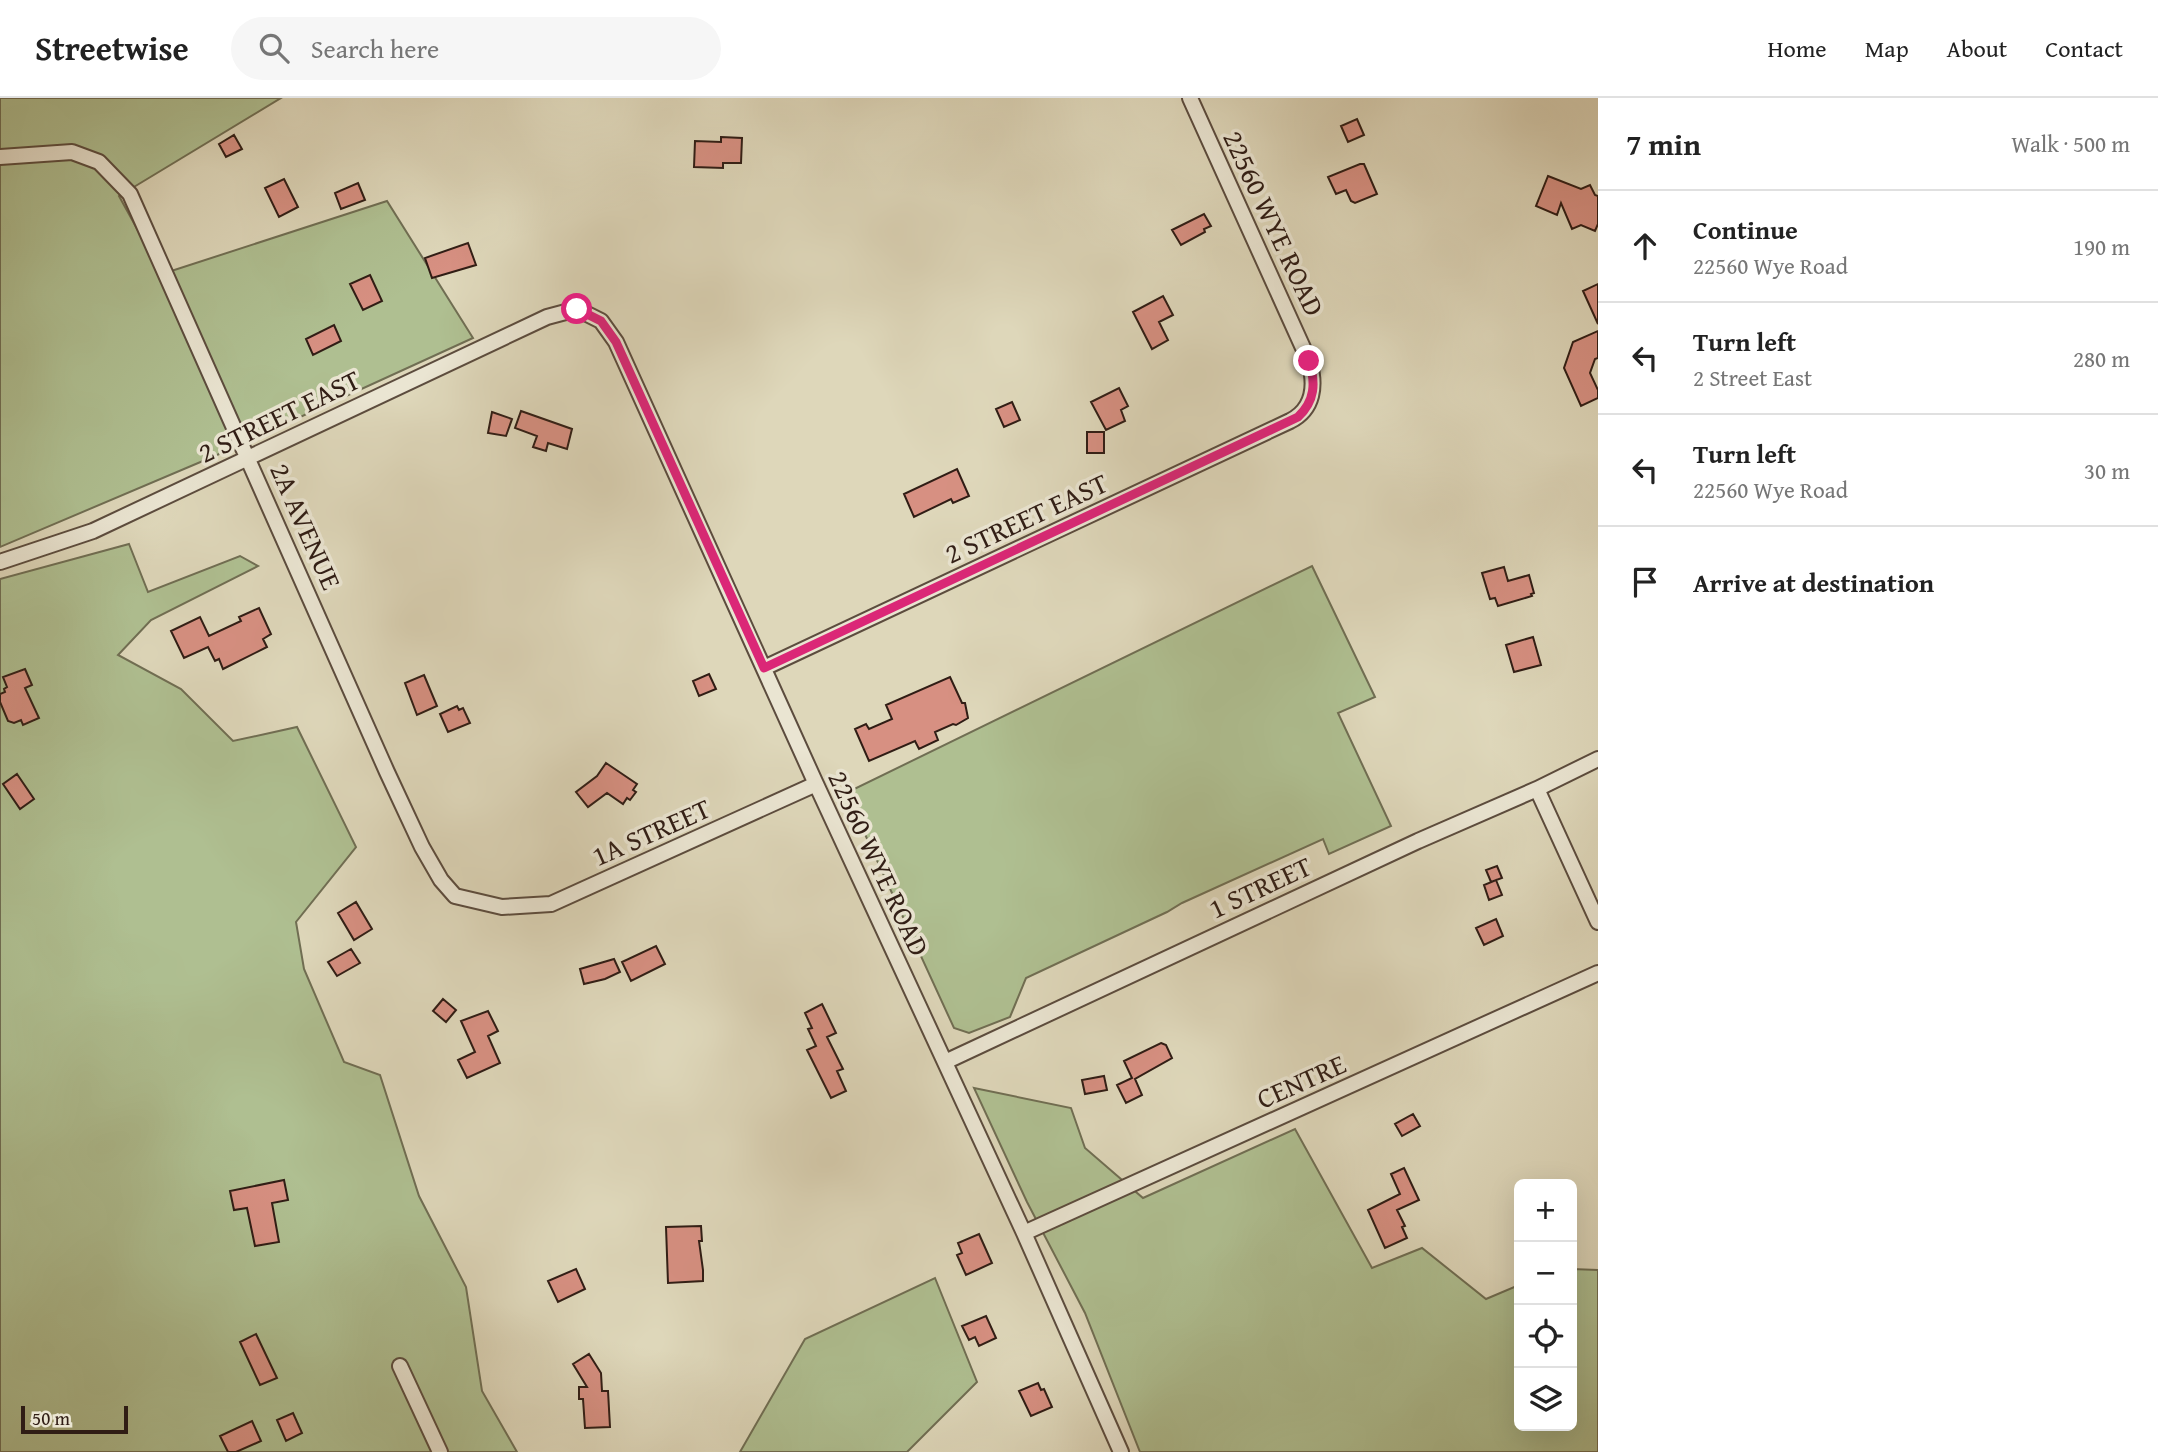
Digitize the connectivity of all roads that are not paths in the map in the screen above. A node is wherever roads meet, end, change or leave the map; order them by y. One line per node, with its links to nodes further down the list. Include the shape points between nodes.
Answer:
1 (1190, 98): 4 (street, 22560 WYE ROAD, via 1309,361 1314,383)
2 (0, 157): 5 (street, 2A AVENUE, via 72,152 99,162 130,194)
3 (577, 309): 5 (street, 2 STREET EAST, via 547,317 478,348); 7 (street, 22560 WYE ROAD, via 601,321 616,342)
4 (1306, 410): 7 (street, 2 STREET EAST)
5 (249, 458): 6 (street, 2 STREET EAST, via 93,531); 11 (street, 2A AVENUE, via 422,847 454,896)
6 (0, 562)
7 (764, 668): 9 (street, 22560 WYE ROAD)
8 (1598, 759): 10 (street, 1 STREET)
9 (816, 784): 11 (street, 1A STREET, via 551,904); 14 (street, 22560 WYE ROAD)
10 (1537, 789): 12 (street); 14 (street, 1 STREET)
11 (502, 907)
12 (1598, 922)
13 (1598, 973): 15 (street, CENTRE)
14 (945, 1062): 15 (street, 22560 WYE ROAD)
15 (1024, 1233): 18 (street, 22560 WYE ROAD)
16 (400, 1366): 17 (street)
17 (440, 1452)
18 (1121, 1452)

